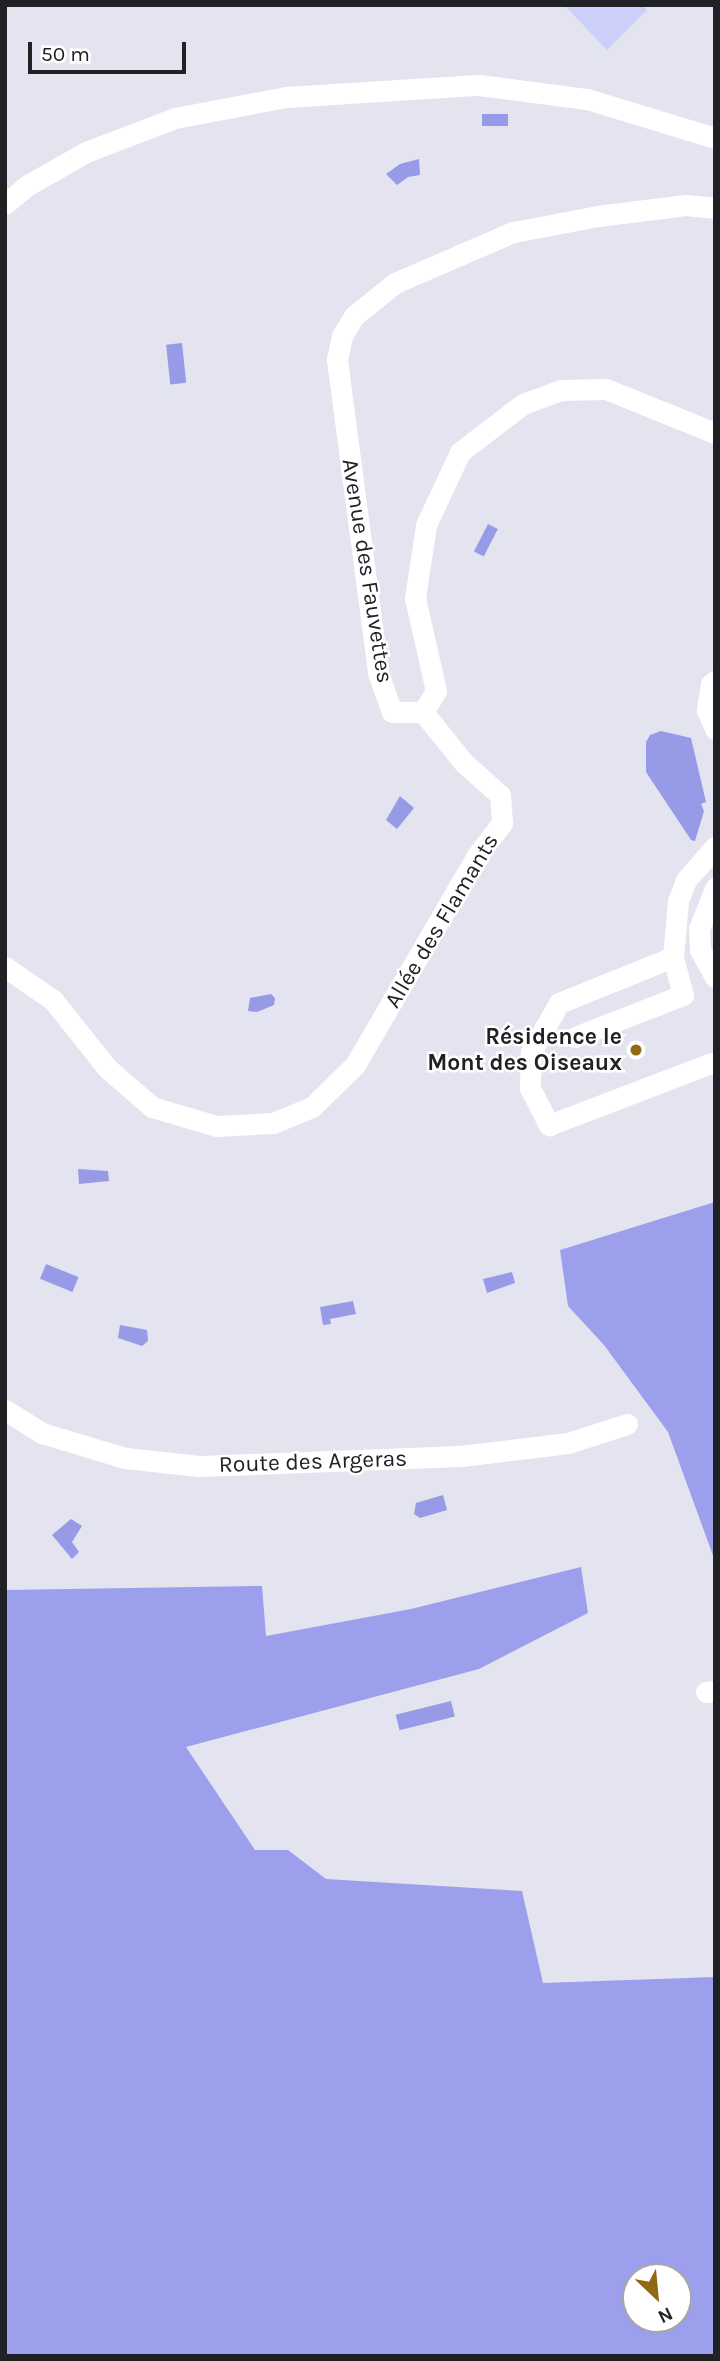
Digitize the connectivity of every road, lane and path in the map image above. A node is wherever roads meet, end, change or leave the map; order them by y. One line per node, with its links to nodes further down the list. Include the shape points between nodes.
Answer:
1 (715, 138): 2 (street, via 587,99 479,85 286,97 175,118 86,152)
2 (5, 204)
3 (715, 208): 6 (street, Avenue des Fauvettes, via 686,205 513,233 395,283 348,326 337,360 379,673 392,712)
4 (715, 433): 6 (street, Avenue des Fauvettes, via 606,389 561,390 523,404 460,453 426,525 415,598 436,691)
5 (715, 681): 7 (street, via 707,710)
6 (423, 712): 11 (street, Allée des Flamants, via 464,763 499,795 502,823 476,857 355,1065 312,1107 273,1123 216,1126 152,1107 107,1068 53,1000)
7 (715, 729)
8 (715, 847): 10 (street, via 687,880 678,901)
9 (715, 888): 12 (street, via 699,929 700,950)
10 (673, 957): 13 (street, via 683,995); 14 (street, via 559,1003 531,1052 530,1088 549,1125)
11 (5, 967)
12 (715, 977)
13 (575, 1037)
14 (711, 1063)
15 (5, 1410): 16 (street, Route des Argeras, via 42,1433 125,1458 200,1466 461,1456 568,1443)
16 (627, 1424)

